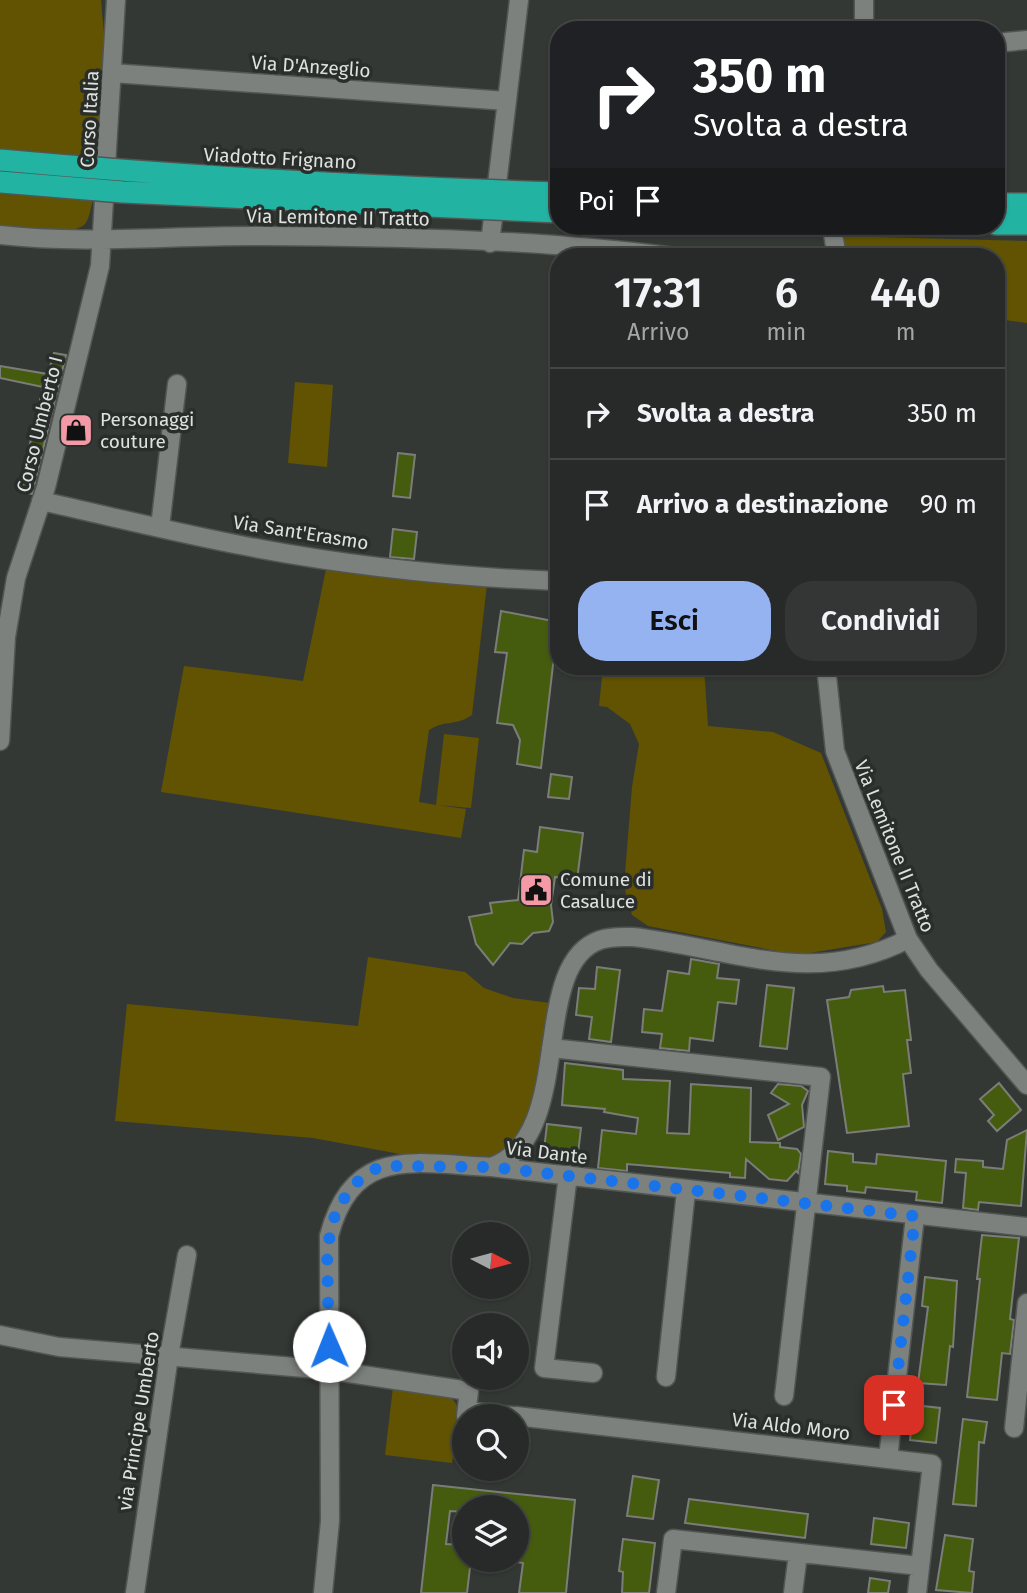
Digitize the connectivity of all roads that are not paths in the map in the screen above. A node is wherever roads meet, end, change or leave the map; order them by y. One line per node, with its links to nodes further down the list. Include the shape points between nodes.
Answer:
1 (116, 0): 7 (street, Corso Italia)
2 (519, 0): 8 (street)
3 (864, 0): 4 (street)
4 (864, 21)
5 (1027, 40): 6 (street)
6 (1005, 42)
7 (112, 73): 8 (street, Via D'Anzeglio); 18 (street, Corso Italia)
8 (507, 100): 19 (street)
9 (0, 160): 11 (highway, Viadotto Frignano, bridge, via 376,187)
10 (0, 182): 14 (highway, bridge)
11 (550, 193)
12 (1005, 204): 13 (highway)
13 (1027, 205)
14 (550, 212)
15 (1005, 224): 16 (highway)
16 (1027, 224)
17 (0, 234): 18 (street, Via Lemitone II Tratto)
18 (102, 240): 19 (street, Via Lemitone II Tratto, via 261,236); 22 (street, Corso Umberto I, via 100,266)
19 (491, 243): 20 (street, Via Lemitone II Tratto)
20 (608, 248)
21 (177, 384): 23 (street)
22 (41, 501): 23 (street, Via Sant'Erasmo); 25 (street, Corso Umberto I)
23 (160, 527): 24 (street, Via Sant'Erasmo, via 342,562)
24 (550, 581)
25 (4, 622): 27 (street, Corso Umberto I)
26 (826, 675): 28 (street, Via Lemitone II Tratto, via 835,751)
27 (0, 741)
28 (908, 939): 29 (street, via 855,958 799,965 648,939 600,940 584,952 564,986); 30 (street, Via Lemitone II Tratto)
29 (551, 1048): 31 (street, via 530,1134 513,1156); 34 (street, via 821,1077)
30 (1027, 1085)
31 (491, 1167): 32 (street, Via Dante); 42 (street, Via Dante, via 388,1166 368,1174 346,1195 328,1243)
32 (568, 1175): 33 (street, Via Dante); 43 (street, via 544,1368)
33 (686, 1191): 34 (street, Via Dante); 44 (street)
34 (807, 1204): 35 (street, Via Dante); 45 (street)
35 (915, 1216): 36 (street, Via Dante); 49 (street)
36 (1027, 1227)
37 (187, 1255): 40 (street, via Principe Umberto)
38 (1027, 1303): 41 (street)
39 (1, 1339): 40 (street)
40 (169, 1356): 42 (street); 52 (street, via Principe Umberto)
41 (1024, 1368): 48 (street)
42 (329, 1370): 46 (street, via 469,1391); 53 (street, Via Dante, via 330,1521)
43 (593, 1373)
44 (666, 1377)
45 (784, 1396)
46 (467, 1404)
47 (529, 1418): 49 (street, Via Aldo Moro)
48 (1013, 1428)
49 (888, 1459): 51 (street, Via Aldo Moro, via 932,1464)
50 (798, 1553): 51 (street); 54 (street, via 673,1539); 55 (street)
51 (920, 1566): 56 (street, Via Aldo Moro)
52 (135, 1593)
53 (323, 1593)
54 (666, 1593)
55 (793, 1593)
56 (917, 1593)

